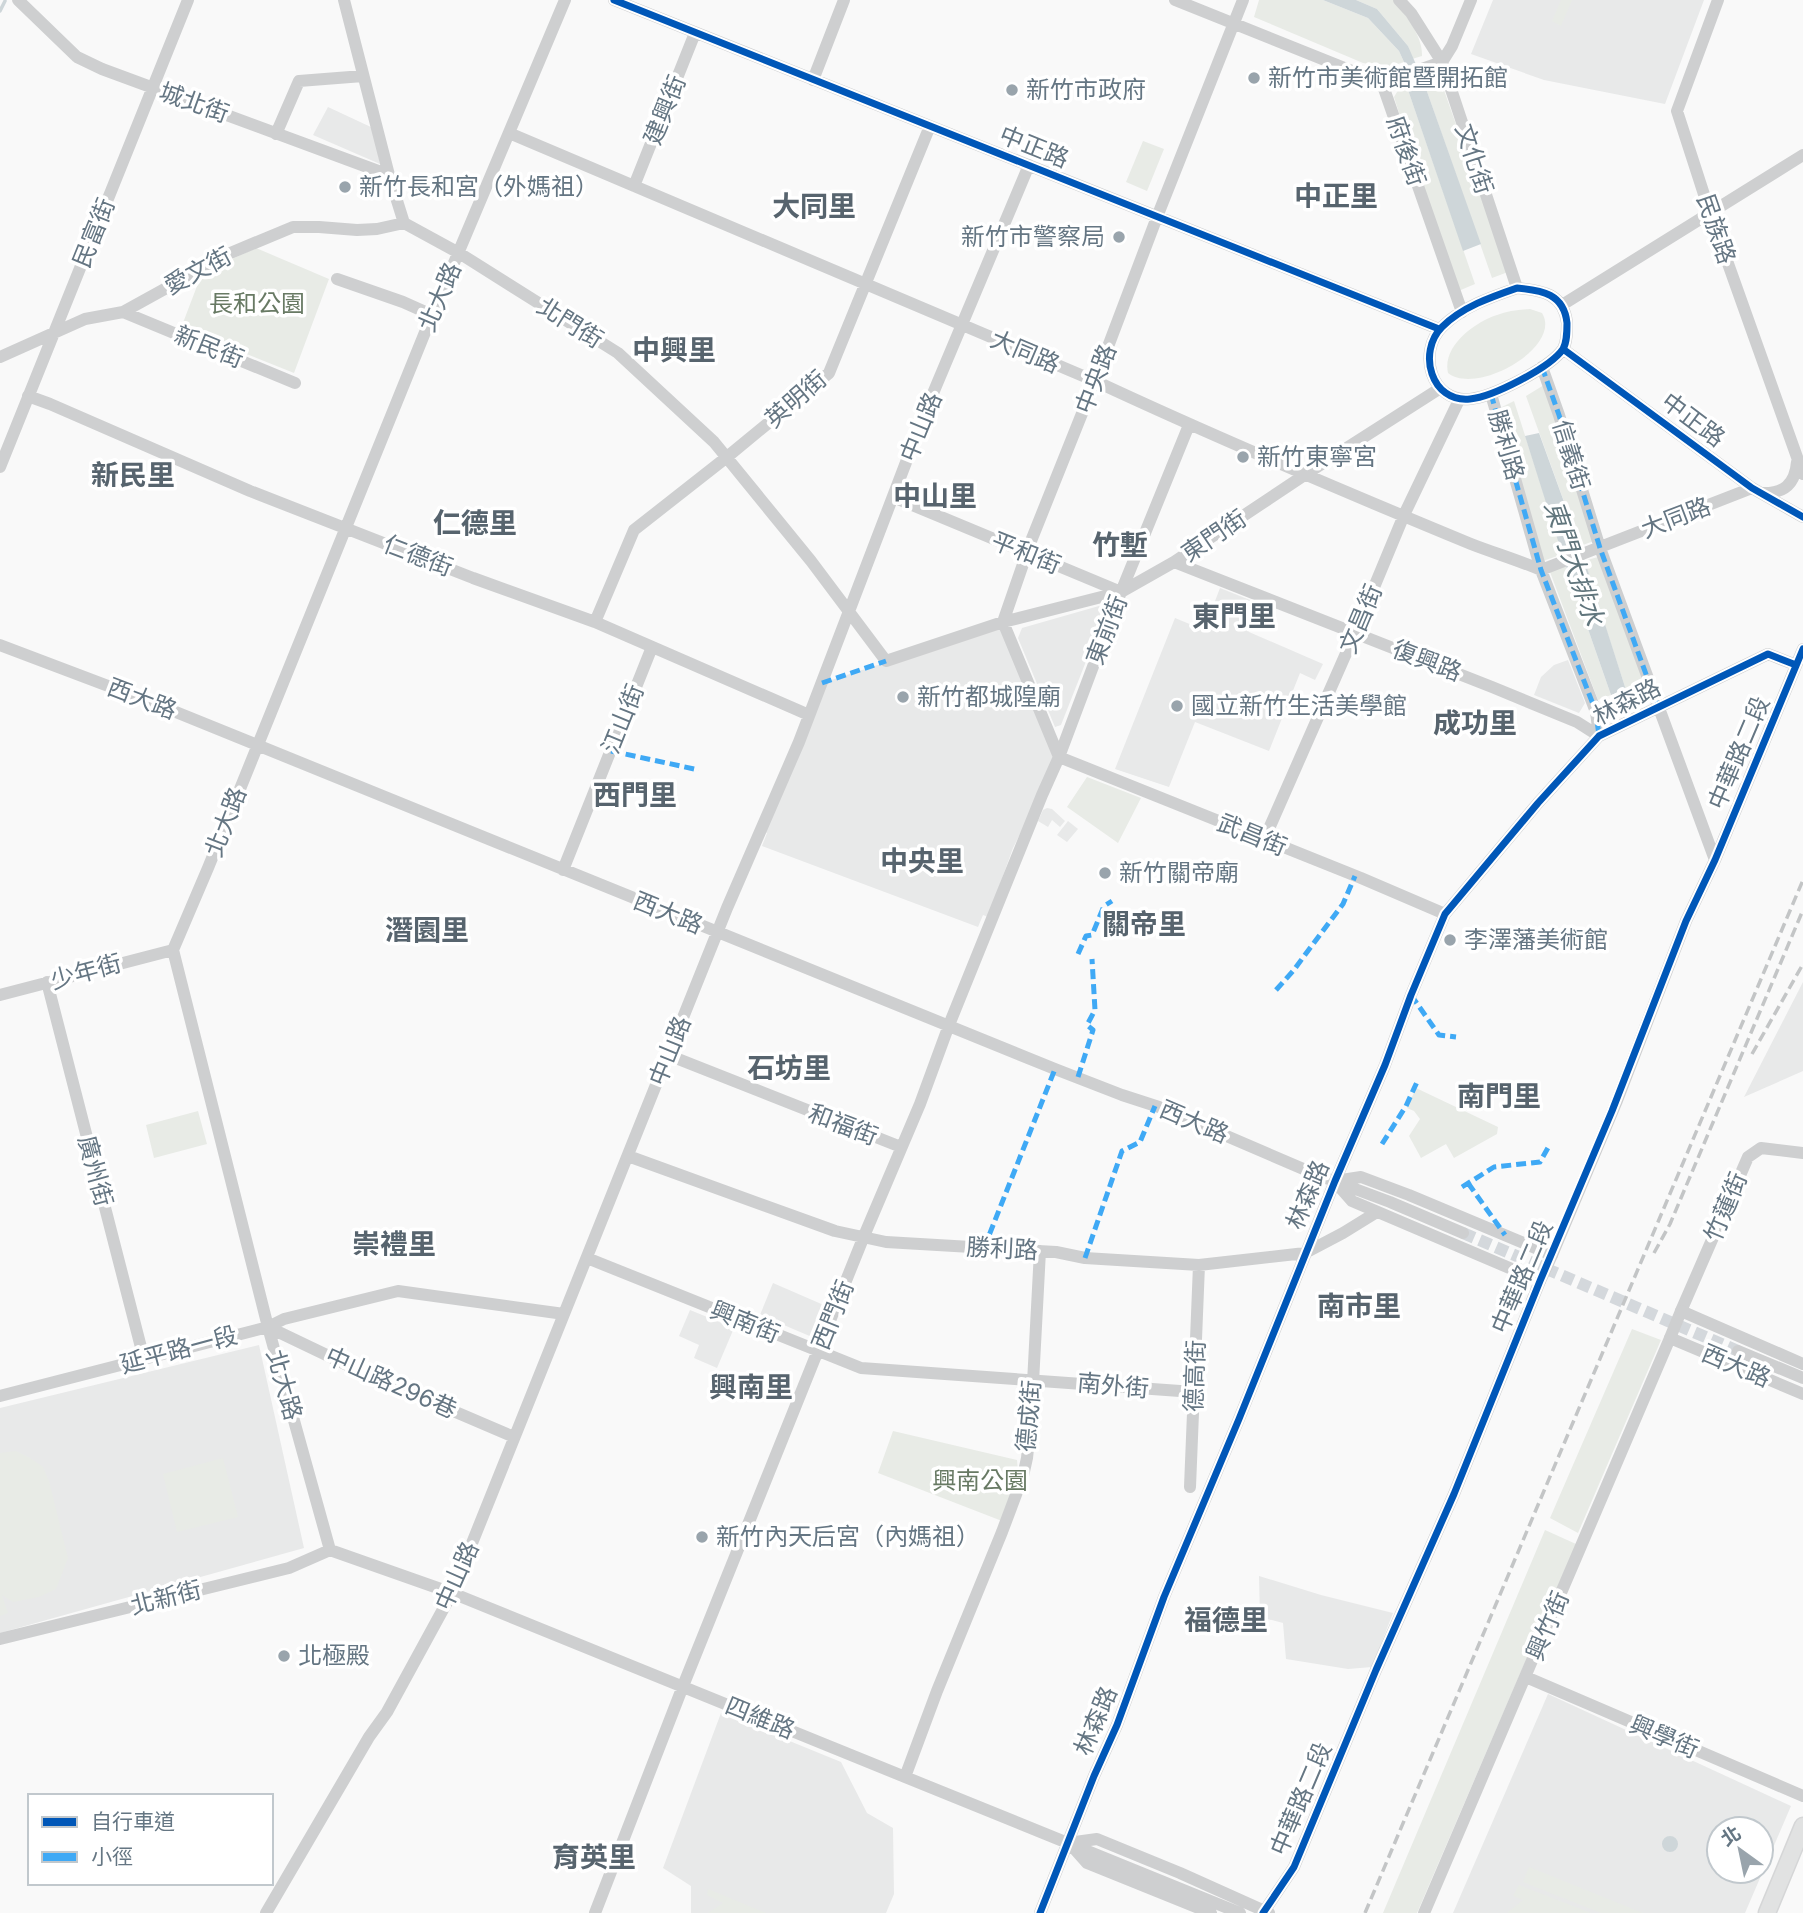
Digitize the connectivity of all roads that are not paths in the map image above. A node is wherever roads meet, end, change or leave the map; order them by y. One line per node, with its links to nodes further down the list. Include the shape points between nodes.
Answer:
1 (18, 0): 18 (street, 城北街, via 77,57)
2 (188, 0): 18 (street, 民富街)
3 (344, 0): 15 (street)
4 (565, 0): 20 (street, 北大路)
5 (614, 0): 13 (street, 中正路)
6 (844, 0): 16 (street)
7 (1175, 0): 12 (street, 府後街)
8 (1243, 0): 12 (street, 中央路)
9 (1399, 0): 14 (street, 文化街)
10 (1471, 0): 14 (street)
11 (1718, 0): 26 (street, 民族路, via 1676,111)
12 (1234, 24): 17 (street, 府後街); 27 (street, 中央路)
13 (695, 33): 16 (street, 中正路); 25 (street, 建興街)
14 (1442, 62): 17 (street); 32 (street, 文化街)
15 (363, 76): 21 (street, via 299,81); 24 (street)
16 (813, 80): 19 (street, 中正路)
17 (1382, 83): 35 (street, 府後街)
18 (153, 88): 21 (street, 城北街); 39 (street, 民富街)
19 (930, 126): 23 (street, 中正路); 31 (street, 英明街)
20 (509, 133): 25 (street, 大同路); 29 (street, 北大路)
21 (276, 134): 24 (street, 城北街)
22 (1803, 155): 26 (street)
23 (1029, 165): 27 (street, 中正路); 37 (street, 中山路)
24 (388, 175): 28 (street)
25 (634, 186): 31 (street, 大同路)
26 (1710, 213): 33 (street); 51 (street, 民族路)
27 (1157, 217): 38 (street, 中正路); 43 (street, 中央路)
28 (404, 223): 29 (street, 北門街); 34 (street, 愛文街, via 357,230 293,227 228,254)
29 (459, 253): 36 (street, 北大路); 50 (street, 北門街, via 618,353)
30 (337, 279): 36 (street)
31 (866, 284): 37 (street, 大同路); 50 (street, 英明街, via 829,373)
32 (1517, 288): 33 (street, via 1542,292); 35 (street)
33 (1562, 304): 40 (street, via 1567,330)
34 (123, 312): 39 (street, 愛文街); 44 (street, 新民街)
35 (1461, 312): 38 (street)
36 (432, 315): 59 (street, 北大路)
37 (963, 325): 43 (street, 大同路); 56 (street, 中山路)
38 (1439, 329): 45 (street, via 1429,354)
39 (54, 333): 41 (street, 愛文街); 47 (street, 民富街)
40 (1563, 349): 42 (street); 55 (street, 中正路)
41 (0, 357)
42 (1542, 367): 46 (street); 60 (street, 信義街)
43 (1095, 382): 49 (street, 大同路); 61 (street, 中央路)
44 (295, 383)
45 (1439, 389): 48 (street); 53 (street, 東門街)
46 (1491, 394): 48 (street); 63 (street, 勝利路)
47 (29, 396): 52 (street, 民富街); 59 (street, 仁德街)
48 (1459, 400): 57 (street, 文昌街)
49 (1189, 425): 53 (street, 大同路); 64 (street, 東前街)
50 (727, 457): 65 (street, 北門街); 66 (street, 英明街, via 634,530)
51 (1797, 458): 54 (street, 民族路); 55 (street, via 1796,474 1786,486 1773,494)
52 (0, 467)
53 (1306, 474): 57 (street, 大同路); 62 (street, 東門街)
54 (1803, 474)
55 (1756, 490): 58 (street, 中正路); 60 (street, 大同路)
56 (892, 497): 61 (street, 平和街); 65 (street, 中山路)
57 (1404, 515): 63 (street, 大同路); 68 (street, 文昌街)
58 (1803, 517)
59 (345, 528): 66 (street, 仁德街); 77 (street, 北大路)
60 (1600, 548): 63 (street, 大同路); 74 (street, 信義街)
61 (1026, 554): 64 (street, 平和街); 67 (street, 中央路)
62 (1174, 562): 64 (street, 東門街); 68 (street, 復興路)
63 (1541, 570): 76 (street, 勝利路, via 1596,712)
64 (1121, 592): 67 (street, 東門街); 78 (street, 東前街)
65 (849, 611): 72 (street, 北門街); 75 (street, 中山路)
66 (595, 622): 70 (street, 仁德街)
67 (1003, 622): 72 (street, 東門街); 78 (street)
68 (1355, 633): 76 (street, 復興路, via 1577,722); 79 (street, 文昌街)
69 (0, 645): 77 (street, 西大路)
70 (652, 646): 75 (street, 仁德街); 81 (street, 江山街)
71 (1803, 649): 73 (street, 中華路二段)
72 (886, 662)
73 (1796, 665): 74 (street, 林森路, via 1768,654); 80 (street, 中華路二段)
74 (1658, 707): 76 (street, 林森路); 80 (street, 信義街)
75 (809, 715): 83 (street, 中山路)
76 (1599, 736): 82 (street, 林森路)
77 (256, 746): 81 (street, 西大路); 84 (street, 北大路)
78 (1059, 757): 79 (street, 武昌街); 87 (street, 西門街)
79 (1264, 840): 82 (street, 武昌街)
80 (1715, 860): 98 (street, 中華路二段, via 1686,921)
81 (563, 870): 83 (street, 西大路)
82 (1445, 914): 92 (street, 林森路)
83 (718, 933): 87 (street, 西大路); 88 (street, 中山路)
84 (173, 950): 85 (street, 少年街); 104 (street, 北大路)
85 (47, 982): 86 (street, 少年街); 108 (street, 廣州街)
86 (0, 995)
87 (949, 1025): 89 (street, 西門街); 92 (street, 西大路)
88 (668, 1055): 89 (street, 和福街); 91 (street, 中山路)
89 (901, 1147): 95 (street, 西門街)
90 (1803, 1153): 102 (street, 竹蓮街, via 1761,1148 1748,1157)
91 (628, 1156): 95 (street, 勝利路, via 835,1231); 99 (street, 中山路)
92 (1335, 1181): 93 (street, 西大路, via 1352,1200); 94 (street, 西大路); 97 (street, 林森路); 98 (street, 西大路, via 1361,1177)
93 (1377, 1212): 97 (street, 勝利路); 101 (street, 西大路)
94 (1463, 1233)
95 (864, 1236): 96 (street, 勝利路, via 886,1242); 107 (street, 西門街)
96 (1040, 1251): 100 (street, 勝利路); 111 (street, 德成街)
97 (1305, 1253): 100 (street, 勝利路); 125 (street, 林森路)
98 (1552, 1255): 101 (street, 中華路二段, bridge)
99 (587, 1258): 103 (street, 中山路); 107 (street, 興南街)
100 (1199, 1265): 112 (street, 德高街)
101 (1540, 1281): 126 (street, 中華路二段, via 1294,1867)
102 (1681, 1311): 105 (street, 竹蓮街, bridge); 109 (street, 西大路)
103 (564, 1314): 104 (street, 延平路一段, via 398,1290); 115 (street, 中山路)
104 (268, 1327): 108 (street, 延平路一段); 115 (street, 中山路296巷); 117 (street, 北大路)
105 (1670, 1338): 113 (street, 西大路); 120 (street, 興竹街)
106 (1738, 1350): 110 (street, 西大路)
107 (818, 1351): 111 (street, 興南街, via 861,1368); 121 (street, 西門街)
108 (144, 1359): 114 (street, 延平路一段)
109 (1803, 1364)
110 (1803, 1378)
111 (1033, 1380): 112 (street, 南外街); 122 (street, 德成街, via 1023,1476)
112 (1194, 1392): 116 (street, 德高街)
113 (1803, 1394)
114 (0, 1396)
115 (514, 1437): 118 (street, 中山路)
116 (1190, 1487)
117 (330, 1550): 118 (street); 119 (street, 北新街, via 289,1568)
118 (452, 1593): 121 (street, 四維路); 127 (street, 中山路, via 387,1712)
119 (0, 1639)
120 (1526, 1677): 123 (street, 興學街); 132 (street, 興竹街)
121 (682, 1686): 122 (street, 四維路); 128 (street, 西門街)
122 (905, 1777): 125 (street, 四維路)
123 (1803, 1796)
124 (1803, 1826): 133 (main road)
125 (1068, 1843): 126 (street, 四維路, via 1097,1839); 129 (street, 林森路); 130 (street, 四維路, via 1087,1863); 131 (street, 四維路)
126 (1265, 1912)
127 (266, 1913)
128 (595, 1913)
129 (1040, 1913)
130 (1211, 1913)
131 (1240, 1913)
132 (1424, 1913)
133 (1767, 1913)

